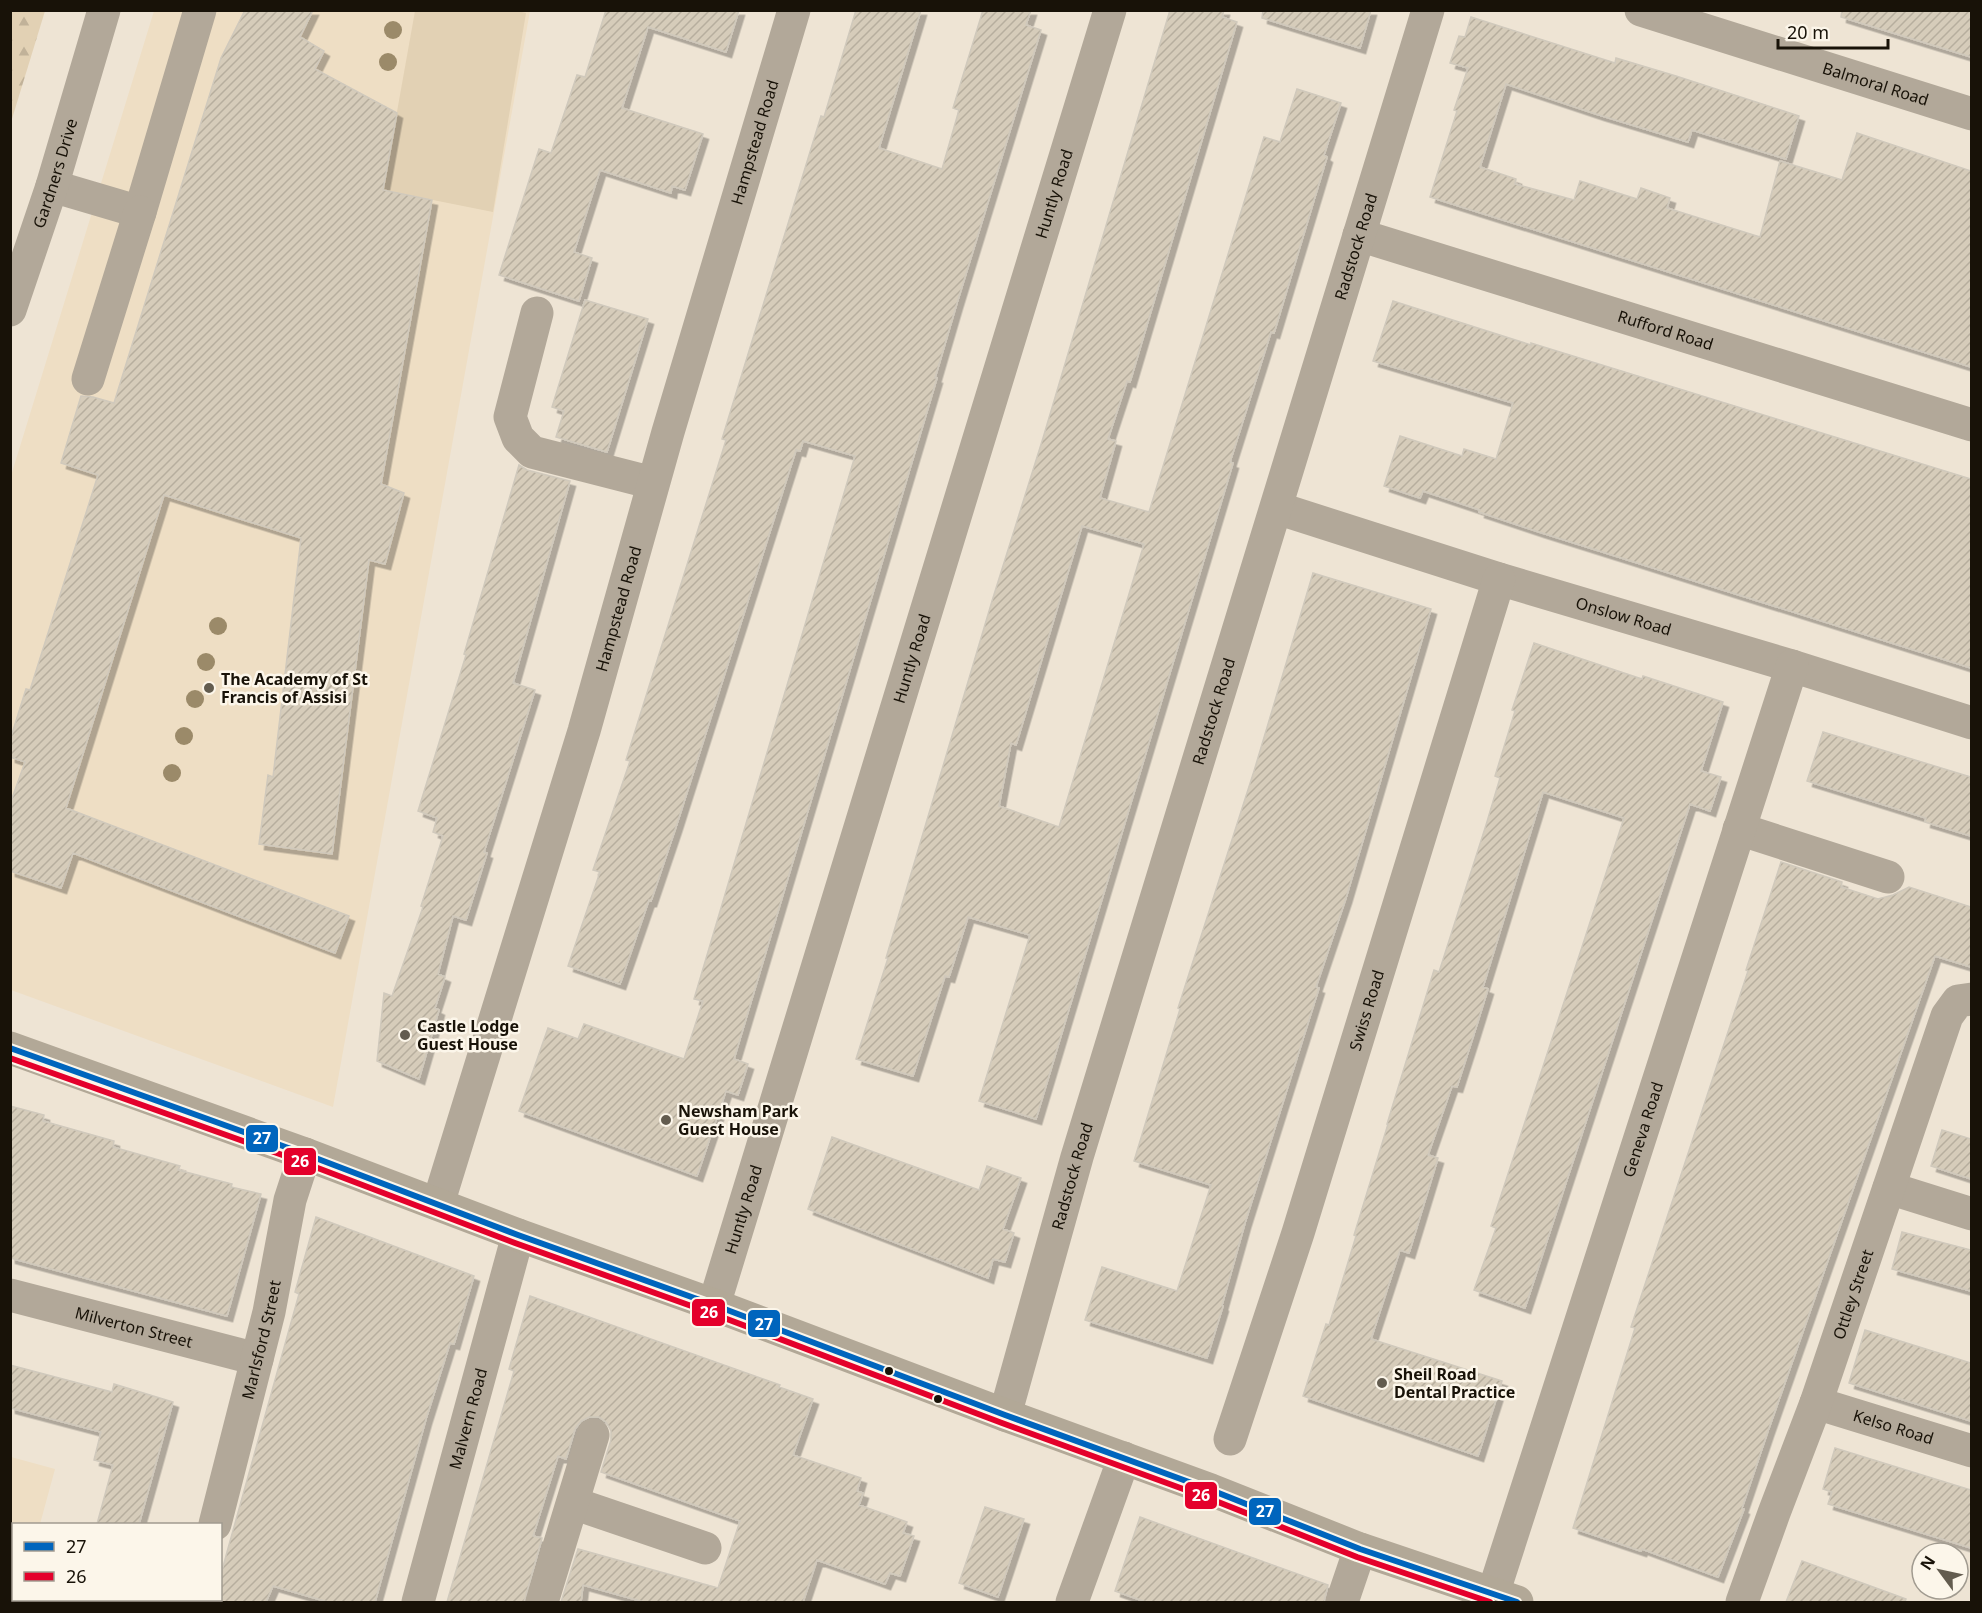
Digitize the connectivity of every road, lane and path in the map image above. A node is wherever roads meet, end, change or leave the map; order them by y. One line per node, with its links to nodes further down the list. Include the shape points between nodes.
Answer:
1 (200, 10): 9 (street)
2 (794, 10): 15 (street, Hampstead Road)
3 (1110, 10): 30 (street, Huntly Road)
4 (1428, 10): 10 (street, Radstock Road)
5 (1641, 10): 7 (street, Balmoral Road)
6 (101, 23): 8 (street, Gardners Drive)
7 (1971, 114)
8 (52, 186): 9 (street); 11 (street, Gardners Drive)
9 (140, 212): 13 (street)
10 (1359, 235): 14 (street, Rufford Road); 16 (street, Radstock Road)
11 (10, 310)
12 (537, 313): 15 (street, via 510,417 518,438 532,452)
13 (88, 378)
14 (1971, 425)
15 (653, 483): 26 (street, Hampstead Road, via 584,732)
16 (1277, 508): 17 (street, Onslow Road); 33 (street, Radstock Road, via 1077,1157)
17 (1498, 579): 18 (street, Onslow Road); 35 (street, Swiss Road, via 1305,1211)
18 (1792, 666): 19 (street, Onslow Road); 20 (street, Geneva Road)
19 (1971, 723)
20 (1739, 829): 21 (street); 42 (street, Geneva Road)
21 (1888, 877)
22 (1971, 999): 25 (street, Ottley Street, via 1958,1001 1947,1016)
23 (10, 1048): 24 (main road)
24 (305, 1154): 26 (main road); 31 (street, Marlsford Street, via 290,1200)
25 (1889, 1188): 27 (street); 32 (street, Ottley Street)
26 (438, 1204): 28 (main road)
27 (1971, 1214)
28 (518, 1235): 30 (main road); 43 (street, Malvern Road)
29 (10, 1295): 31 (street, Milverton Street)
30 (714, 1305): 33 (main road)
31 (257, 1359): 39 (street, Marlsford Street)
32 (1816, 1402): 36 (street, Kelso Road); 47 (street, Ottley Street)
33 (1005, 1415): 37 (main road)
34 (593, 1435): 38 (street)
35 (1230, 1439)
36 (1971, 1451)
37 (1124, 1458): 41 (main road); 45 (street)
38 (573, 1503): 40 (street); 44 (street)
39 (214, 1523)
40 (705, 1548)
41 (1360, 1549): 42 (main road); 46 (street)
42 (1505, 1598)
43 (418, 1602)
44 (542, 1602)
45 (1072, 1602)
46 (1342, 1602)
47 (1742, 1602)

